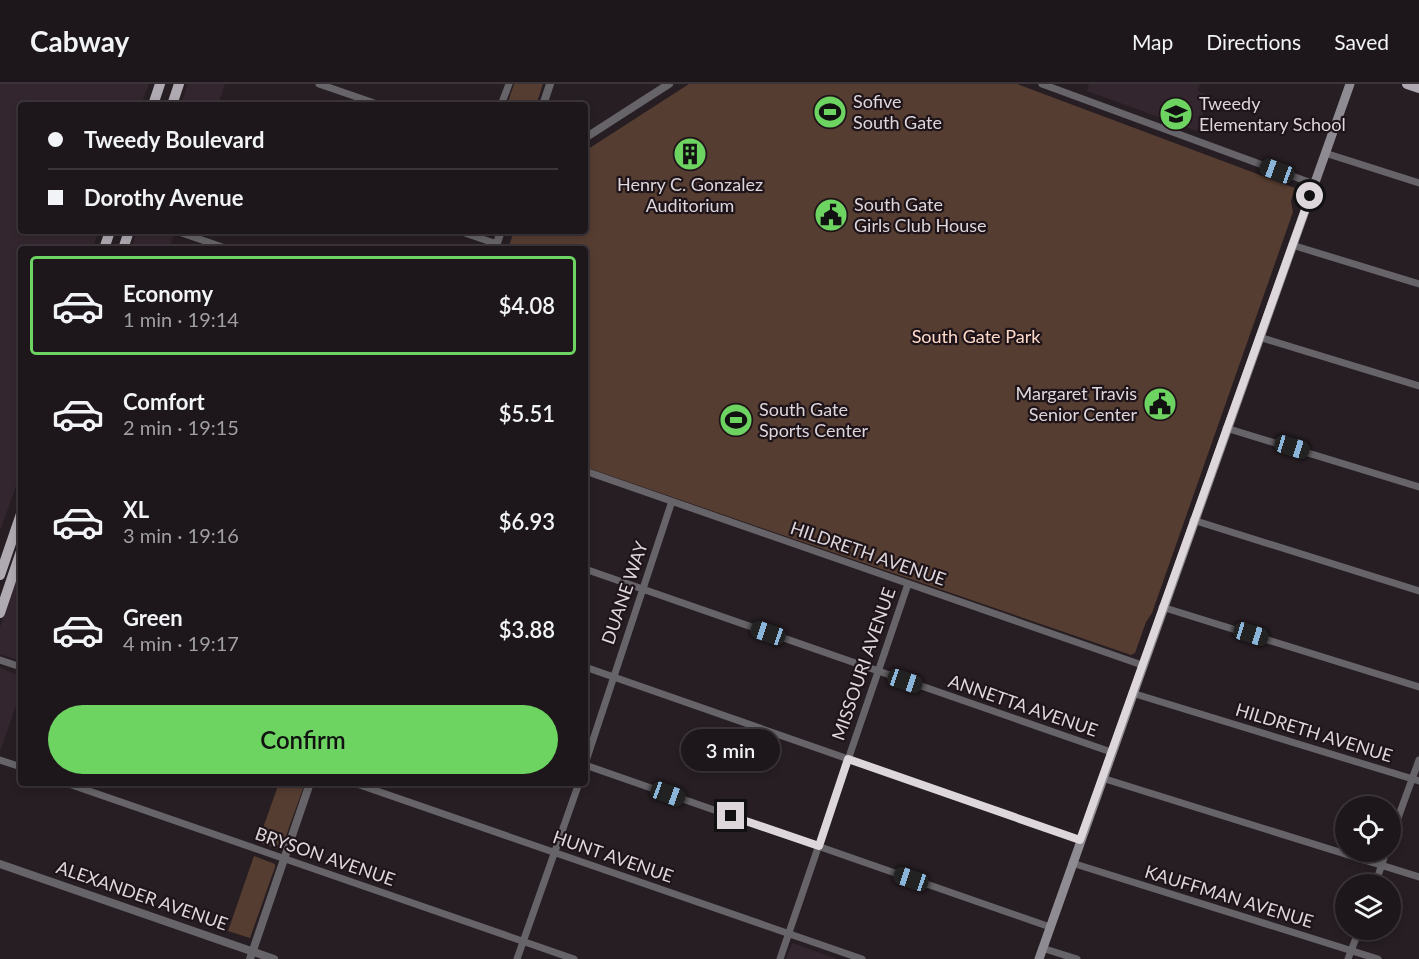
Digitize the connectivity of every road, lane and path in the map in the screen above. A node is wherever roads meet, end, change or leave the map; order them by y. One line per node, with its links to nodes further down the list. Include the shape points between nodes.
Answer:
1 (160, 84): 11 (main road)
2 (179, 84): 12 (main road)
3 (320, 84): 13 (street)
4 (508, 84): 14 (street)
5 (550, 84): 15 (street)
6 (669, 84): 16 (street)
7 (1042, 84): 19 (street)
8 (1350, 84): 17 (main road)
9 (1407, 84): 10 (main road)
10 (1419, 88)
11 (154, 102)
12 (173, 102)
13 (371, 102)
14 (502, 102)
15 (544, 102)
16 (588, 136)
17 (1325, 153): 18 (street); 19 (main road)
18 (1419, 183)
19 (1314, 184): 22 (main road)
20 (185, 234): 23 (street)
21 (466, 234): 24 (street)
22 (1292, 245): 25 (street); 26 (main road)
23 (219, 246)
24 (494, 246)
25 (1419, 284)
26 (1259, 337): 27 (street); 28 (main road)
27 (1419, 386)
28 (1226, 428): 30 (street); 32 (main road)
29 (588, 472): 31 (street, HILDRETH AVENUE)
30 (1419, 487)
31 (672, 501): 37 (street, HILDRETH AVENUE); 38 (street, DUANE WAY)
32 (1193, 520): 39 (street); 40 (main road)
33 (18, 522): 35 (main road)
34 (18, 560): 41 (main road)
35 (1, 568)
36 (588, 570): 38 (street, ANNETTA AVENUE)
37 (908, 584): 43 (street, HILDRETH AVENUE); 46 (street, MISSOURI AVENUE)
38 (642, 590): 46 (street, ANNETTA AVENUE); 47 (street, DUANE WAY)
39 (1419, 591)
40 (1162, 607): 43 (main road); 48 (street)
41 (0, 613)
42 (0, 660): 44 (street)
43 (1142, 665): 49 (main road)
44 (18, 666)
45 (588, 668): 47 (street)
46 (877, 671): 50 (street, ANNETTA AVENUE); 52 (street, MISSOURI AVENUE)
47 (614, 677): 51 (street, DUANE WAY); 52 (street)
48 (1419, 687)
49 (1132, 693): 50 (main road); 58 (street, HILDRETH AVENUE)
50 (1111, 752): 57 (main road)
51 (588, 755)
52 (848, 759): 64 (street); 65 (street, MISSOURI AVENUE)
53 (0, 760): 56 (street)
54 (1419, 760): 58 (street)
55 (588, 765): 65 (street)
56 (18, 766)
57 (1102, 778): 64 (main road); 71 (street)
58 (1416, 780): 63 (street)
59 (75, 786): 67 (street, BRYSON AVENUE)
60 (309, 786): 67 (street)
61 (363, 786): 66 (street, HUNT AVENUE)
62 (578, 786): 66 (street)
63 (1401, 815)
64 (1080, 840): 69 (main road)
65 (819, 846): 74 (street); 75 (street, MISSOURI AVENUE)
66 (554, 853): 75 (street, HUNT AVENUE); 77 (street)
67 (284, 858): 77 (street, BRYSON AVENUE); 80 (street)
68 (1383, 862): 71 (street)
69 (1072, 863): 74 (main road); 79 (street, KAUFFMAN AVENUE)
70 (0, 864): 80 (street, ALEXANDER AVENUE)
71 (1382, 865): 72 (street); 73 (street)
72 (1379, 874)
73 (1419, 877)
74 (1050, 927): 78 (main road)
75 (789, 933): 84 (street, MISSOURI AVENUE); 85 (street, HUNT AVENUE)
76 (1356, 940): 79 (street)
77 (523, 941): 82 (street); 83 (street, BRYSON AVENUE)
78 (1042, 948): 86 (main road); 87 (street)
79 (1352, 950): 88 (street); 89 (street, KAUFFMAN AVENUE)
80 (251, 955): 81 (street, ALEXANDER AVENUE)
81 (274, 959)
82 (517, 959)
83 (574, 959)
84 (780, 959)
85 (862, 959)
86 (1038, 959)
87 (1077, 959)
88 (1348, 959)
89 (1378, 959)

